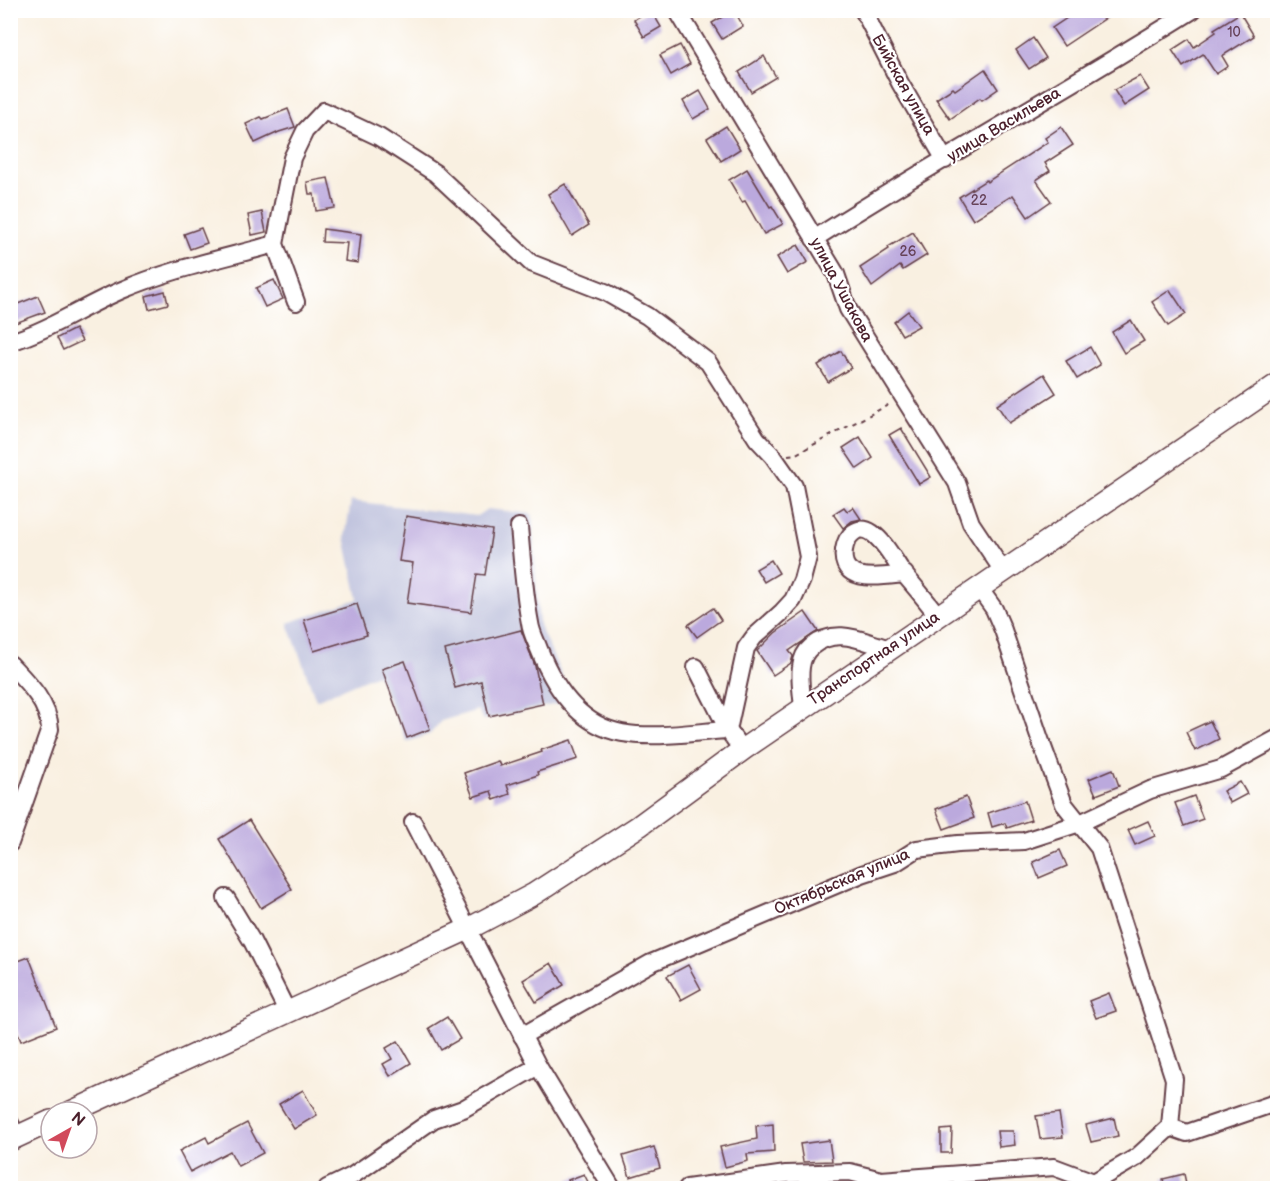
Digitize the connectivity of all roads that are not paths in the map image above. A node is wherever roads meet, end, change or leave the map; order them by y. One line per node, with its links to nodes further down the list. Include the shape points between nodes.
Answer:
1 (677, 10): 6 (street, улица Ушакова)
2 (862, 10): 5 (street, Бийская улица)
3 (1193, 10): 4 (street, улица Васильева)
4 (1167, 17): 5 (street, улица Васильева)
5 (945, 160): 6 (street, улица Васильева)
6 (814, 239): 12 (street, улица Ушакова, via 836,274 848,309 957,483 971,523)
7 (275, 244): 8 (street); 9 (street, via 122,290); 20 (street, via 292,158 305,131 324,111 379,136 435,173 531,263 604,292 647,316 708,362 757,439 794,486 808,557 793,600 746,648)
8 (296, 302)
9 (10, 342)
10 (1278, 384): 12 (main road, Транспортная улица)
11 (519, 527): 20 (street, via 530,625 546,668 562,694 578,710 600,726 623,733)
12 (1003, 571): 14 (main road, Транспортная улица)
13 (905, 574): 15 (street)
14 (979, 588): 15 (main road, Транспортная улица); 24 (street, via 1003,630 1064,804)
15 (938, 616): 16 (main road, Транспортная улица)
16 (890, 649): 19 (main road, Транспортная улица); 19 (street, via 834,635 820,640 806,651 802,660)
17 (10, 664): 25 (street, via 34,689 49,718 50,729)
18 (696, 667): 20 (street)
19 (803, 708): 22 (main road, Транспортная улица)
20 (728, 730): 22 (street)
21 (1278, 738): 24 (street, Октябрьская улица, via 1221,769 1150,790)
22 (742, 750): 27 (main road, Транспортная улица, via 639,826 534,894)
23 (413, 822): 27 (street)
24 (1080, 823): 29 (street, Октябрьская улица, via 1024,841 917,849 895,863 651,963); 34 (street, via 1099,848 1174,1079)
25 (10, 843)
26 (226, 898): 28 (street)
27 (468, 929): 28 (main road, Транспортная улица); 29 (street)
28 (288, 1012): 31 (main road, Транспортная улица)
29 (522, 1036): 30 (street)
30 (538, 1066): 37 (street, via 463,1109 434,1119); 38 (street)
31 (97, 1100)
32 (1278, 1102): 34 (street, via 1187,1133)
33 (39, 1125): 35 (main road)
34 (1170, 1127): 36 (street, via 1137,1157)
35 (12, 1133)
36 (1095, 1185): 39 (street, via 1054,1167 881,1180 850,1172 786,1174)
37 (327, 1188)
38 (612, 1188)
39 (687, 1188)

